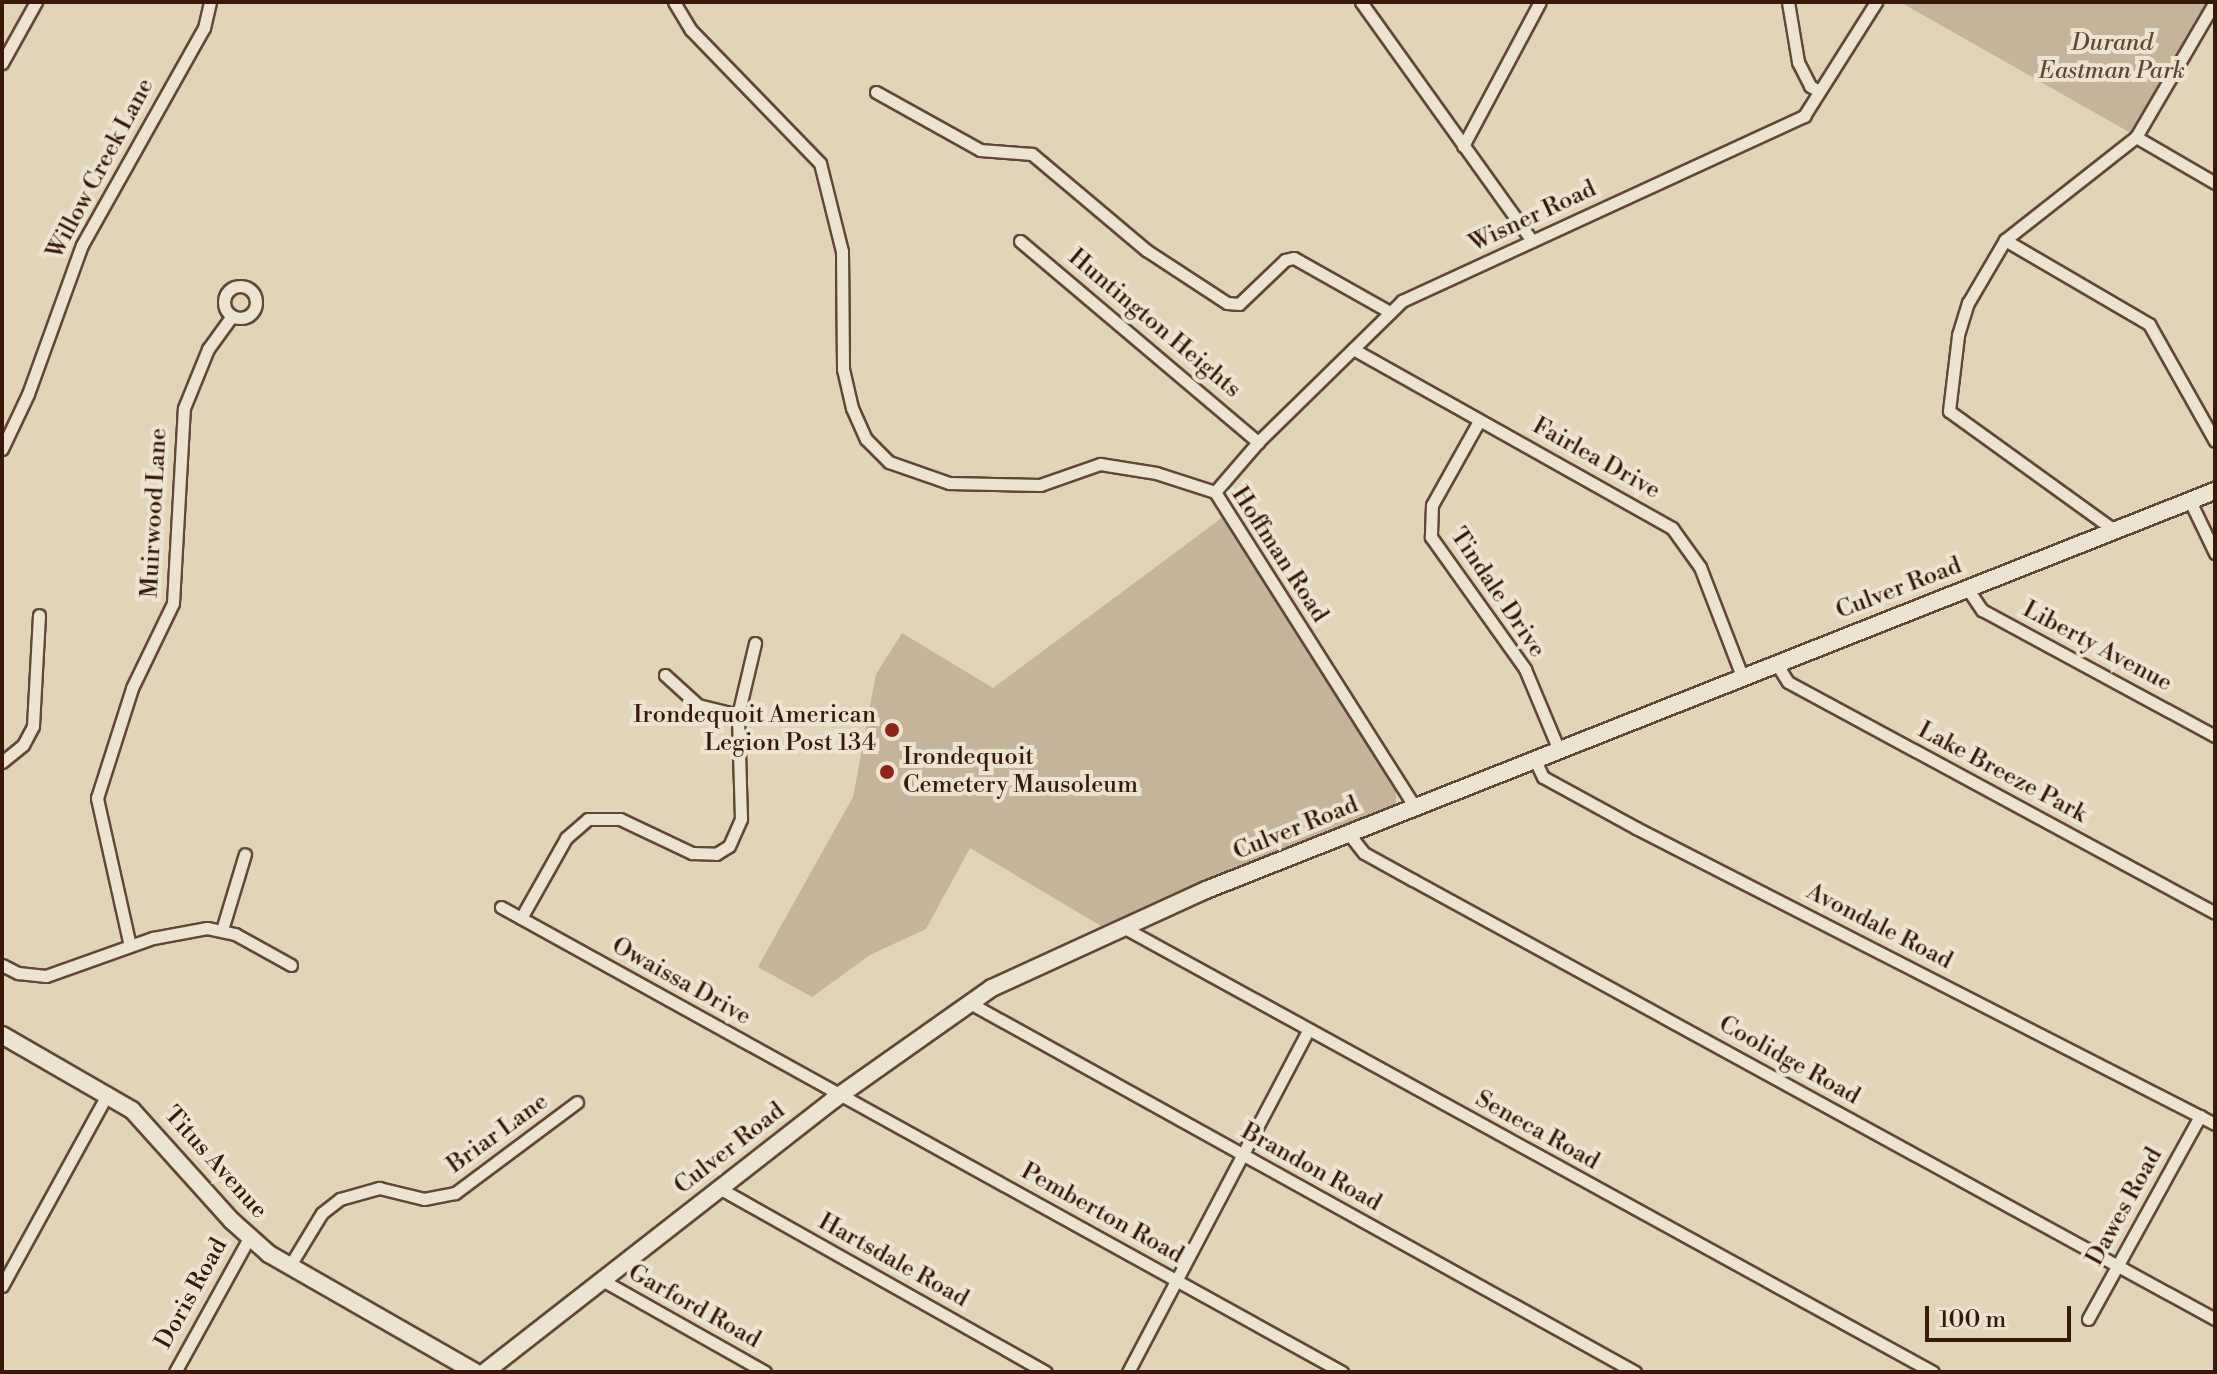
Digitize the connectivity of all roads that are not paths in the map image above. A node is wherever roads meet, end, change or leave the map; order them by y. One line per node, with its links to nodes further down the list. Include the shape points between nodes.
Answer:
1 (36, 2): 9 (street)
2 (210, 2): 24 (street, Willow Creek Lane, via 204,28 82,245 28,394)
3 (674, 2): 26 (street, Hoffman Road, via 691,30 820,163 842,251 843,369 852,408 866,439 889,462 949,483 1040,485 1100,464 1156,473)
4 (1361, 2): 13 (street)
5 (1540, 2): 13 (street)
6 (1788, 2): 10 (street, via 1798,62 1810,86)
7 (1876, 2): 10 (street, Wisner Road)
8 (2215, 2): 12 (street)
9 (2, 63)
10 (1819, 91): 17 (street, Wisner Road, via 1804,116)
11 (876, 92): 18 (street, via 980,150 1032,154 1157,258 1227,303 1239,304 1285,260 1294,258)
12 (2136, 137): 14 (street); 15 (street)
13 (1463, 146): 17 (street)
14 (2215, 183)
15 (2005, 240): 22 (street, via 2149,324); 28 (street, via 1968,303 1947,396 1949,411)
16 (1020, 241): 23 (street, Huntington Heights)
17 (1532, 241): 18 (street, Wisner Road, via 1402,301)
18 (1390, 312): 20 (street, Wisner Road)
19 (232, 316): 49 (street, Muirwood Lane, via 208,349 184,408 173,603 132,688 97,798)
20 (1353, 349): 21 (street, Fairlea Drive); 23 (street, Wisner Road)
21 (1479, 421): 35 (street, Fairlea Drive, via 1665,522 1683,538 1700,567); 38 (street, Tindale Drive, via 1432,505 1431,537 1525,669)
22 (2215, 441)
23 (1258, 442): 26 (street, Wisner Road)
24 (2, 449)
25 (2215, 491): 27 (main road, Culver Road)
26 (1215, 492): 41 (street, Hoffman Road)
27 (2190, 501): 28 (main road, Culver Road); 29 (street)
28 (2114, 530): 30 (main road, Culver Road)
29 (2215, 553)
30 (1967, 588): 33 (main road, Culver Road); 37 (street, Liberty Avenue, via 1982,610)
31 (39, 615): 40 (street, via 33,726 23,745)
32 (755, 643): 36 (street)
33 (1776, 663): 35 (main road, Culver Road); 45 (street, Lake Breeze Park, via 1788,682)
34 (665, 675): 36 (street, via 698,705)
35 (1742, 676): 38 (main road, Culver Road)
36 (738, 715): 46 (street, via 741,819 735,840 724,851 692,853 620,819 588,819 566,838)
37 (2215, 736)
38 (1558, 748): 39 (main road, Culver Road)
39 (1534, 758): 41 (main road, Culver Road); 58 (street, Avondale Road, via 1543,777 1636,828)
40 (2, 762)
41 (1415, 807): 42 (main road, Culver Road)
42 (1349, 834): 47 (main road, Culver Road); 63 (street, Coolidge Road, via 1364,853)
43 (245, 854): 48 (street)
44 (501, 907): 46 (street, Owaissa Drive)
45 (2215, 913)
46 (521, 918): 56 (street, Owaissa Drive)
47 (1120, 926): 52 (main road, Culver Road); 53 (street, Seneca Road)
48 (222, 930): 49 (street, via 177,931); 50 (street)
49 (130, 946): 51 (street, via 46,976)
50 (291, 965)
51 (3, 970)
52 (967, 1002): 56 (main road, Culver Road); 60 (street, Brandon Road)
53 (1308, 1031): 60 (street); 78 (street, Seneca Road)
54 (2, 1035): 55 (main road, Titus Avenue)
55 (108, 1093): 62 (main road, Titus Avenue, via 151,1126); 67 (street)
56 (839, 1095): 61 (main road, Culver Road); 66 (street, Pemberton Road)
57 (577, 1102): 64 (street, Briar Lane, via 455,1193 424,1199 379,1188 340,1199 322,1213)
58 (2200, 1116): 59 (street, Avondale Road); 63 (street, Dawes Road)
59 (2215, 1124)
60 (1243, 1155): 66 (street); 77 (street, Brandon Road)
61 (719, 1188): 65 (main road, Culver Road); 74 (street, Hartsdale Road)
62 (249, 1238): 64 (main road, Titus Avenue); 70 (street, Doris Road)
63 (2117, 1265): 68 (street, Dawes Road); 69 (street, Coolidge Road)
64 (289, 1267): 71 (main road, Titus Avenue)
65 (602, 1280): 72 (main road, Culver Road); 73 (street, Garford Road)
66 (1177, 1280): 75 (street); 76 (street, Pemberton Road)
67 (2, 1286)
68 (2088, 1319)
69 (2215, 1319)
70 (175, 1372)
71 (475, 1372)
72 (485, 1372)
73 (765, 1372)
74 (1046, 1372)
75 (1128, 1372)
76 (1342, 1372)
77 (1635, 1372)
78 (1933, 1372)

